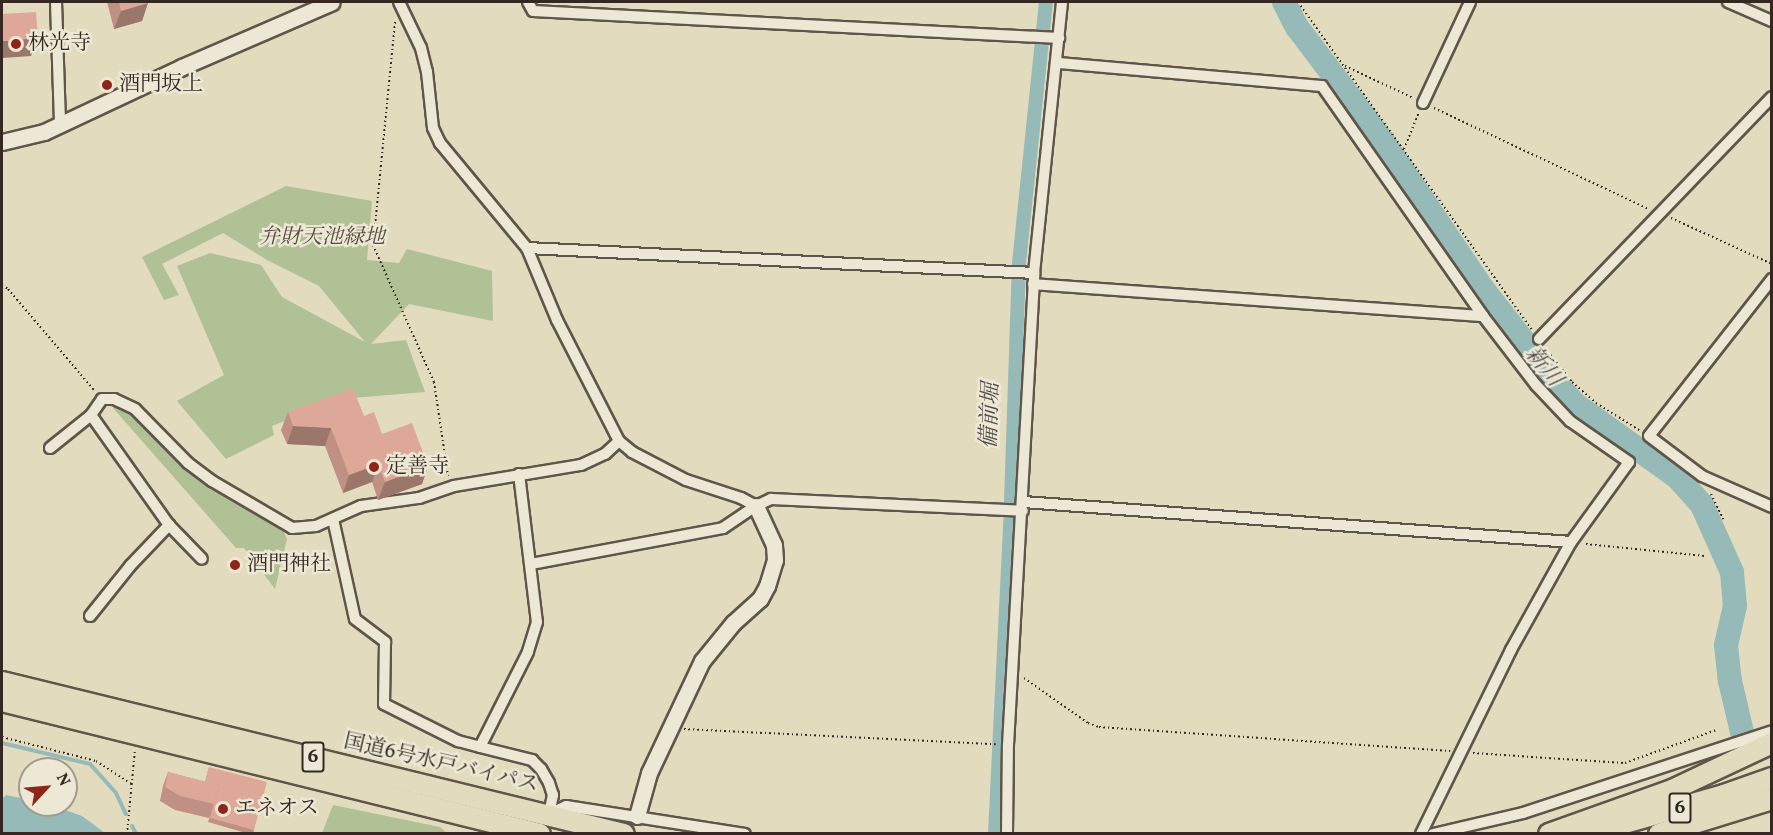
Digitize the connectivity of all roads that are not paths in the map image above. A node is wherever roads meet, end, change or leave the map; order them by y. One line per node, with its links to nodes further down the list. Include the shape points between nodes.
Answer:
1 (56, 2): 13 (street)
2 (332, 2): 13 (main road)
3 (399, 2): 15 (street, via 421,48 434,128 440,142)
4 (528, 2): 9 (street, via 532,11)
5 (1062, 2): 9 (street)
6 (1470, 2): 12 (street)
7 (1728, 2): 8 (street)
8 (1772, 21)
9 (1056, 38): 10 (street)
10 (1058, 63): 16 (street); 18 (street, via 1322,86)
11 (1772, 97): 19 (street, via 1654,211)
12 (1423, 103)
13 (60, 124): 14 (main road)
14 (2, 142)
15 (527, 248): 16 (street, via 1013,272); 21 (street, via 557,320)
16 (1031, 277): 18 (street); 26 (street)
17 (1772, 279): 25 (street, via 1649,436 1701,476)
18 (1483, 316): 29 (street, via 1536,385 1570,421 1629,462)
19 (1539, 339)
20 (90, 415): 22 (street); 27 (street, via 102,399 114,399 135,409 188,463 292,528 316,526); 28 (street)
21 (618, 441): 23 (street, via 591,462); 24 (street, via 686,480)
22 (50, 448)
23 (519, 474): 27 (street, via 419,498 361,506); 31 (street)
24 (756, 506): 26 (street, via 771,499); 31 (street, via 723,528); 42 (main road, via 774,545 775,560 767,586 702,661 649,773)
25 (1772, 507)
26 (1021, 508): 29 (street); 47 (street)
27 (333, 519): 37 (street, via 355,619 386,642 384,704 458,741)
28 (169, 525): 30 (street); 32 (street)
29 (1571, 542): 48 (street, via 1511,650)
30 (202, 559)
31 (531, 564): 37 (street, via 537,612 533,639)
32 (90, 616)
33 (2, 682): 41 (highway, 国道6号水戸バイパス / 6)
34 (2, 701): 40 (highway, 国道6号水戸バイパス / 6)
35 (1772, 730): 49 (street, via 1523,813)
36 (1772, 743): 50 (highway, via 1672,790)
37 (480, 747): 41 (street, via 532,760 541,769 553,795)
38 (1772, 778): 51 (highway, 6)
39 (1772, 799): 52 (highway, 6)
40 (416, 803): 43 (street); 44 (highway, 国道6号水戸バイパス / 6)
41 (549, 814): 42 (street, via 566,806); 45 (highway, 国道6号水戸バイパス / 6)
42 (637, 816): 46 (street)
43 (495, 834)
44 (540, 834)
45 (624, 834)
46 (745, 834)
47 (1007, 834)
48 (1421, 834)
49 (1433, 834)
50 (1549, 834)
51 (1586, 834)
52 (1659, 834)

